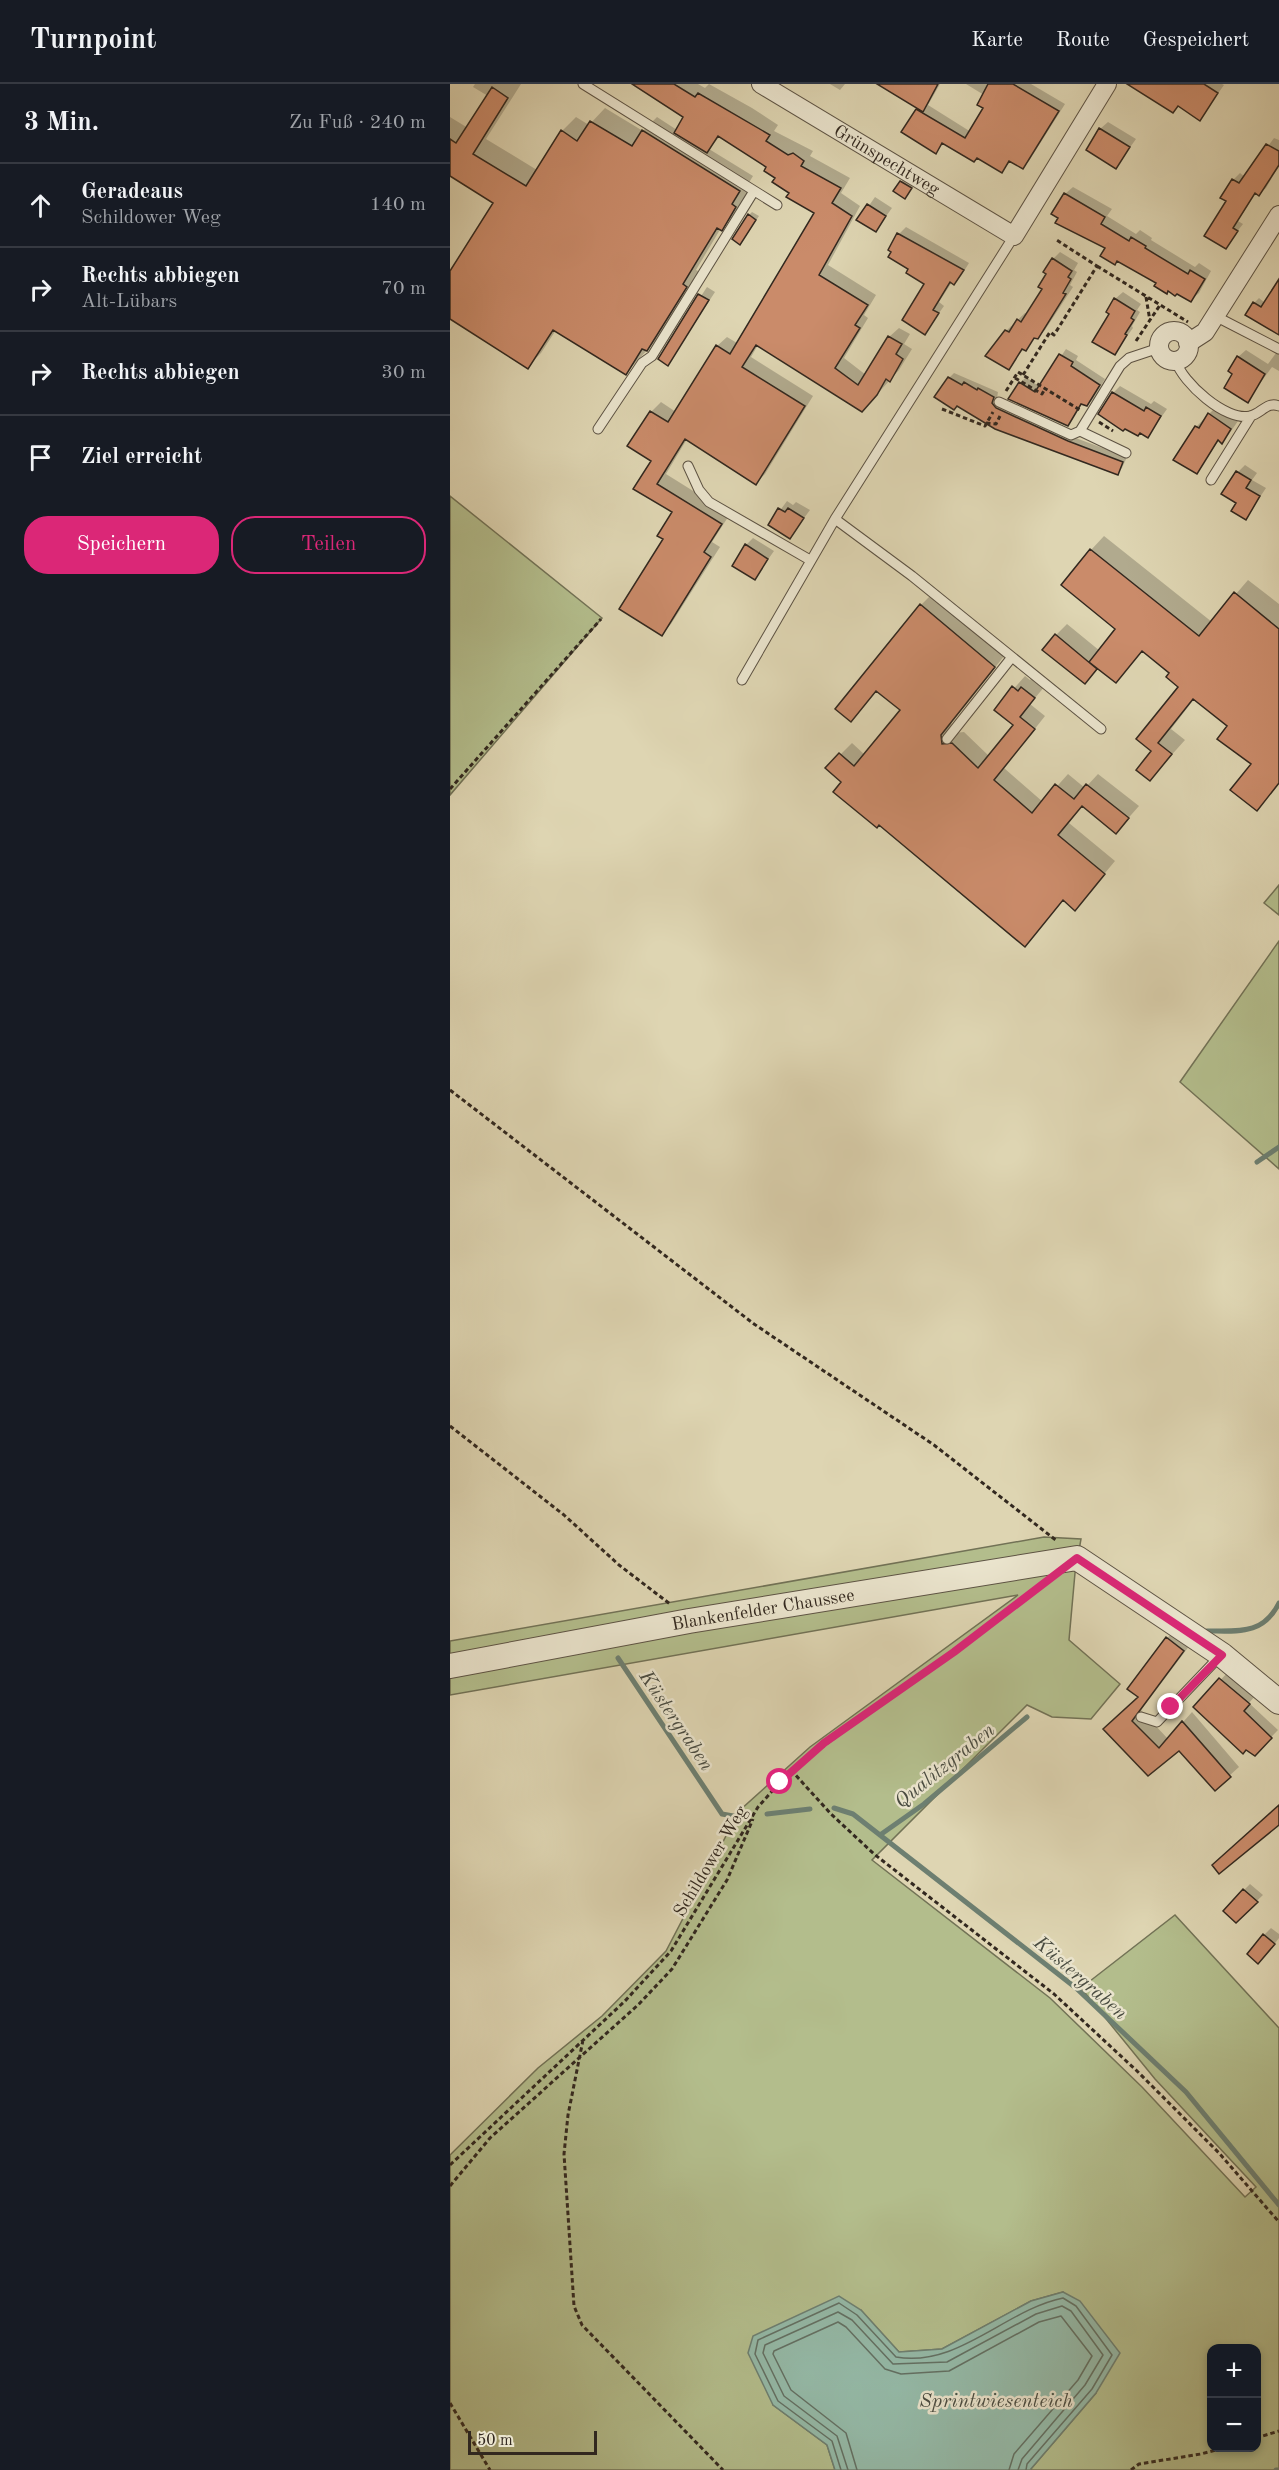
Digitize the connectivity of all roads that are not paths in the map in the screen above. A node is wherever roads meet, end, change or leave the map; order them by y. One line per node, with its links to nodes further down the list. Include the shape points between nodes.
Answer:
1 (583, 84): 4 (lane)
2 (761, 84): 7 (street, Grünspechtweg)
3 (1104, 85): 7 (street)
4 (754, 191): 5 (lane); 16 (lane, via 652,356 642,363)
5 (777, 205)
6 (1279, 215): 8 (street)
7 (1014, 236): 21 (lane)
8 (1215, 316): 9 (street, via 1205,332); 11 (lane)
9 (1188, 343): 10 (street, via 1179,332 1169,332 1161,338); 12 (street, via 1187,352)
10 (1159, 348): 12 (street, via 1163,356); 17 (lane, via 1129,358 1120,366)
11 (1279, 349)
12 (1176, 361): 15 (lane, via 1195,391 1237,416)
13 (999, 402): 17 (lane, via 1071,435)
14 (1279, 406): 15 (lane, via 1264,407)
15 (1251, 416): 20 (lane)
16 (598, 429)
17 (1080, 431): 18 (lane)
18 (1126, 453)
19 (688, 466): 22 (lane, via 709,502)
20 (1211, 480)
21 (835, 519): 22 (lane); 23 (lane)
22 (810, 560): 24 (lane)
23 (1012, 657): 25 (lane); 26 (lane)
24 (742, 680)
25 (1101, 729)
26 (947, 739)
27 (1222, 1655): 28 (street, Blankenfelder Chaussee, via 1077,1558 689,1621); 29 (street); 30 (lane, via 1157,1722)
28 (450, 1666)
29 (1279, 1702)
30 (1141, 1718)

